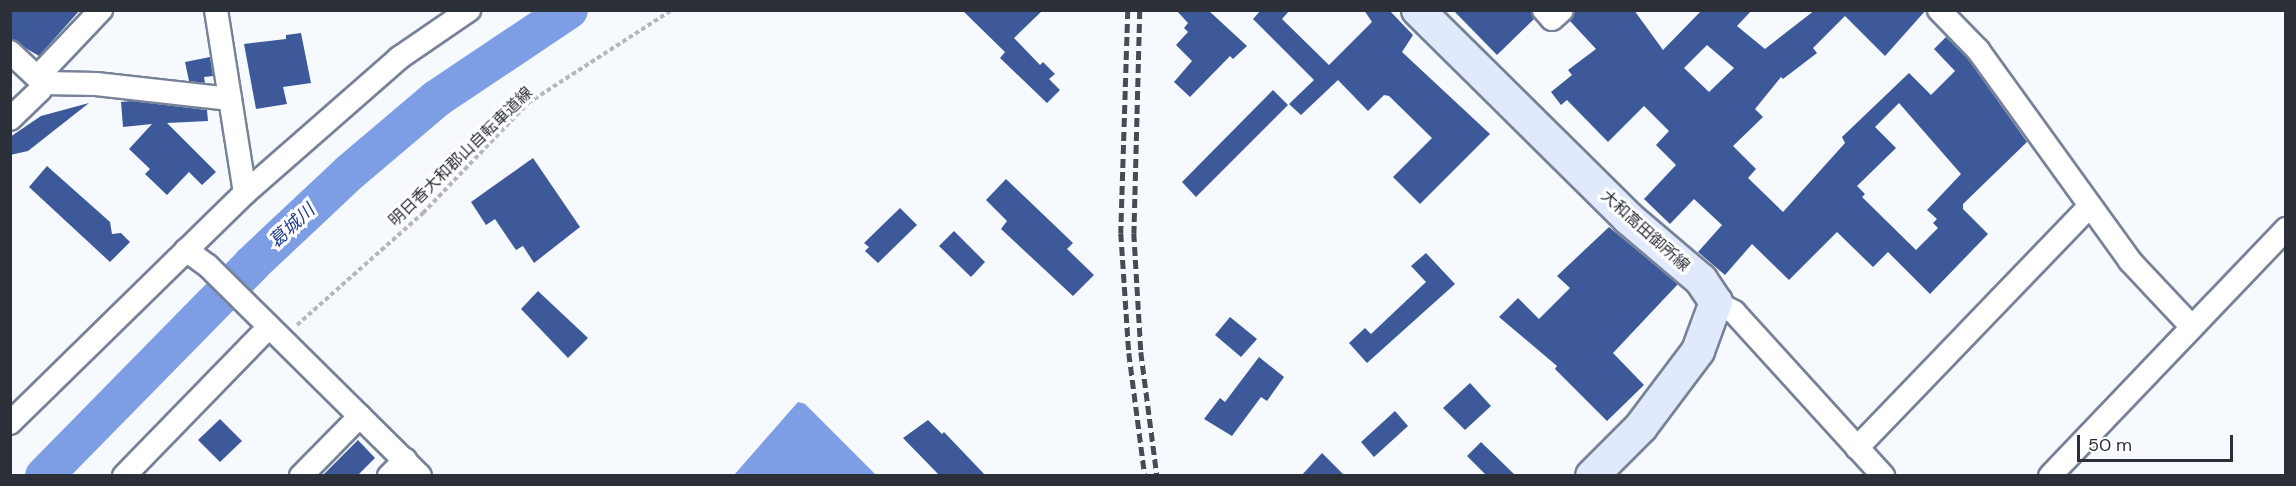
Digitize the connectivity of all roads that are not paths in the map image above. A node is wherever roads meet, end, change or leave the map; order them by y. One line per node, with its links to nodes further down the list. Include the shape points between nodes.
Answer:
1 (216, 10): 10 (street)
2 (469, 10): 12 (street, via 399,58)
3 (1418, 10): 16 (main road, 大和高田御所線, via 1628,218 1701,280)
4 (1544, 10): 5 (street, via 1552,20)
5 (1562, 10)
6 (1940, 10): 13 (street, via 1978,50)
7 (95, 13): 9 (street, via 44,70)
8 (10, 52): 9 (street)
9 (43, 83): 10 (street, via 96,84); 11 (street)
10 (230, 99): 12 (street)
11 (10, 120)
12 (245, 193): 15 (street)
13 (2090, 206): 17 (street, via 2130,261); 21 (street)
14 (2286, 229): 17 (street)
15 (186, 250): 18 (street, via 208,266); 20 (street)
16 (1716, 302): 21 (street, via 1734,312); 26 (main road, via 1698,351 1641,427)
17 (2191, 326): 28 (street)
18 (270, 329): 19 (street); 23 (street)
19 (360, 416): 22 (street); 24 (street)
20 (10, 423)
21 (1857, 448): 27 (street)
22 (413, 468): 25 (street)
23 (124, 476)
24 (301, 476)
25 (388, 476)
26 (1592, 476)
27 (1883, 476)
28 (2050, 476)

